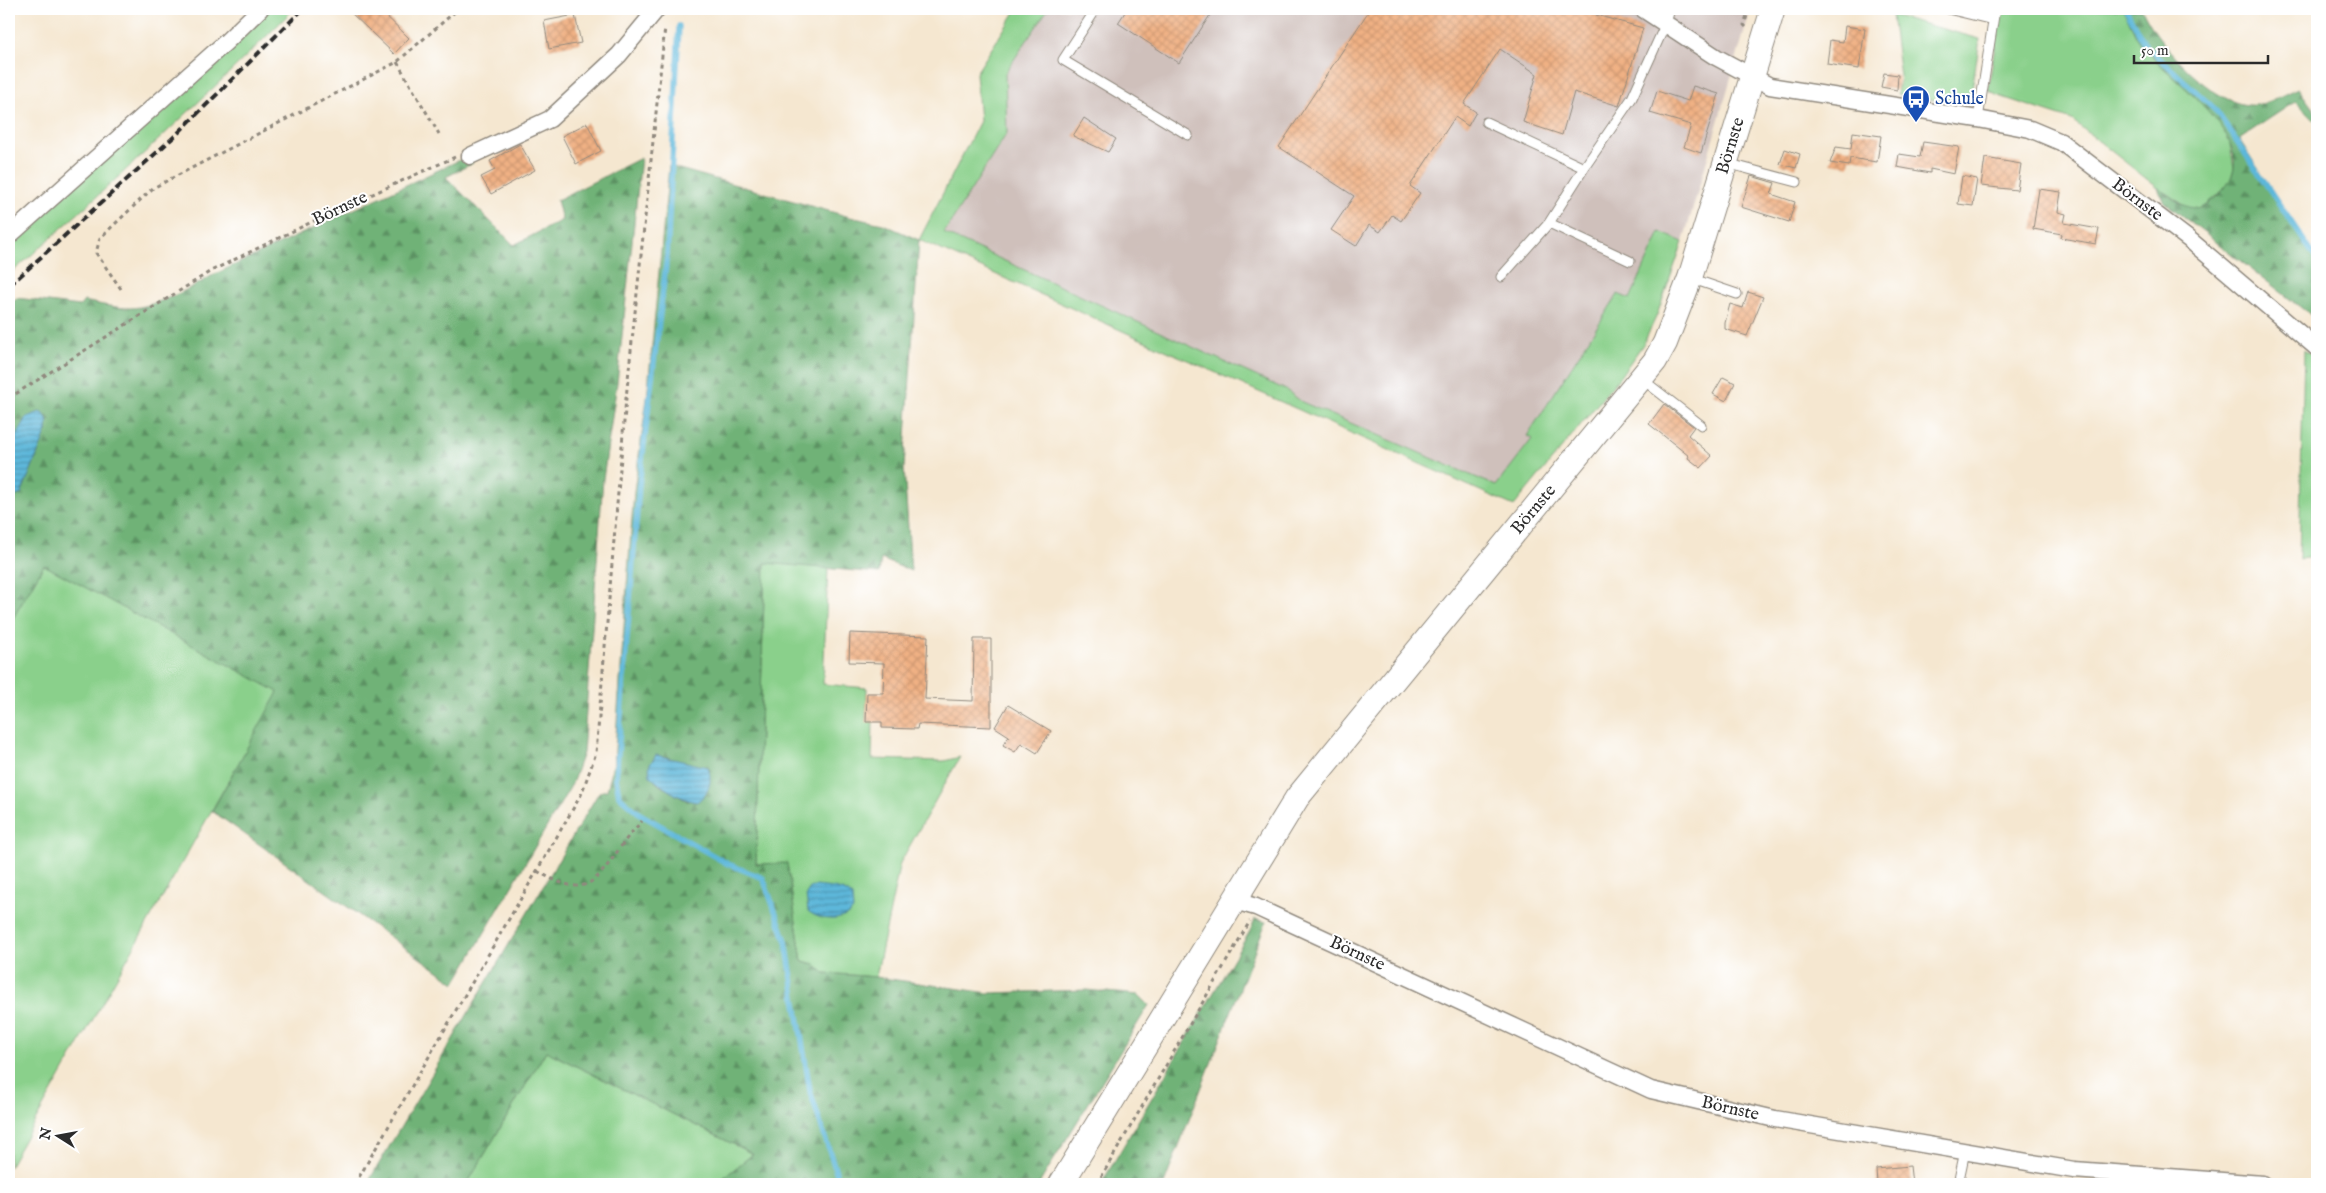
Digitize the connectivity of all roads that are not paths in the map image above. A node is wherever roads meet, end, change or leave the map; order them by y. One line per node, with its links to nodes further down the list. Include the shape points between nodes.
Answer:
1 (260, 9): 19 (street)
2 (1096, 9): 13 (lane, via 1064,60)
3 (1773, 9): 10 (street, Börnste)
4 (1948, 9): 9 (lane)
5 (1994, 9): 9 (lane)
6 (1647, 10): 8 (street, Börnste)
7 (661, 13): 14 (street, via 550,119)
8 (1668, 16): 10 (street, Börnste, via 1716,56); 16 (lane, via 1632,98)
9 (1993, 20): 11 (lane)
10 (1752, 76): 11 (street, Börnste, via 1770,86); 15 (street, Börnste)
11 (1978, 119): 24 (street, Börnste, via 2030,129 2061,142 2191,241)
12 (1486, 122): 16 (lane)
13 (1188, 135)
14 (470, 156)
15 (1726, 163): 17 (lane); 22 (street, Börnste)
16 (1584, 168): 18 (lane)
17 (1797, 182)
18 (1549, 223): 20 (lane); 21 (lane)
19 (9, 236)
20 (1630, 261)
21 (1501, 277)
22 (1690, 278): 23 (lane); 25 (street, Börnste, via 1665,343)
23 (1737, 294)
24 (2317, 348)
25 (1642, 379): 26 (lane); 27 (street, Börnste, via 1297,798)
26 (1701, 425)
27 (1246, 904): 28 (street, Börnste, via 1651,1090 1775,1119); 29 (street, Börnste)
28 (1965, 1151): 30 (lane); 31 (street, Börnste, via 2074,1170)
29 (1061, 1184)
30 (1958, 1184)
31 (2263, 1184)

